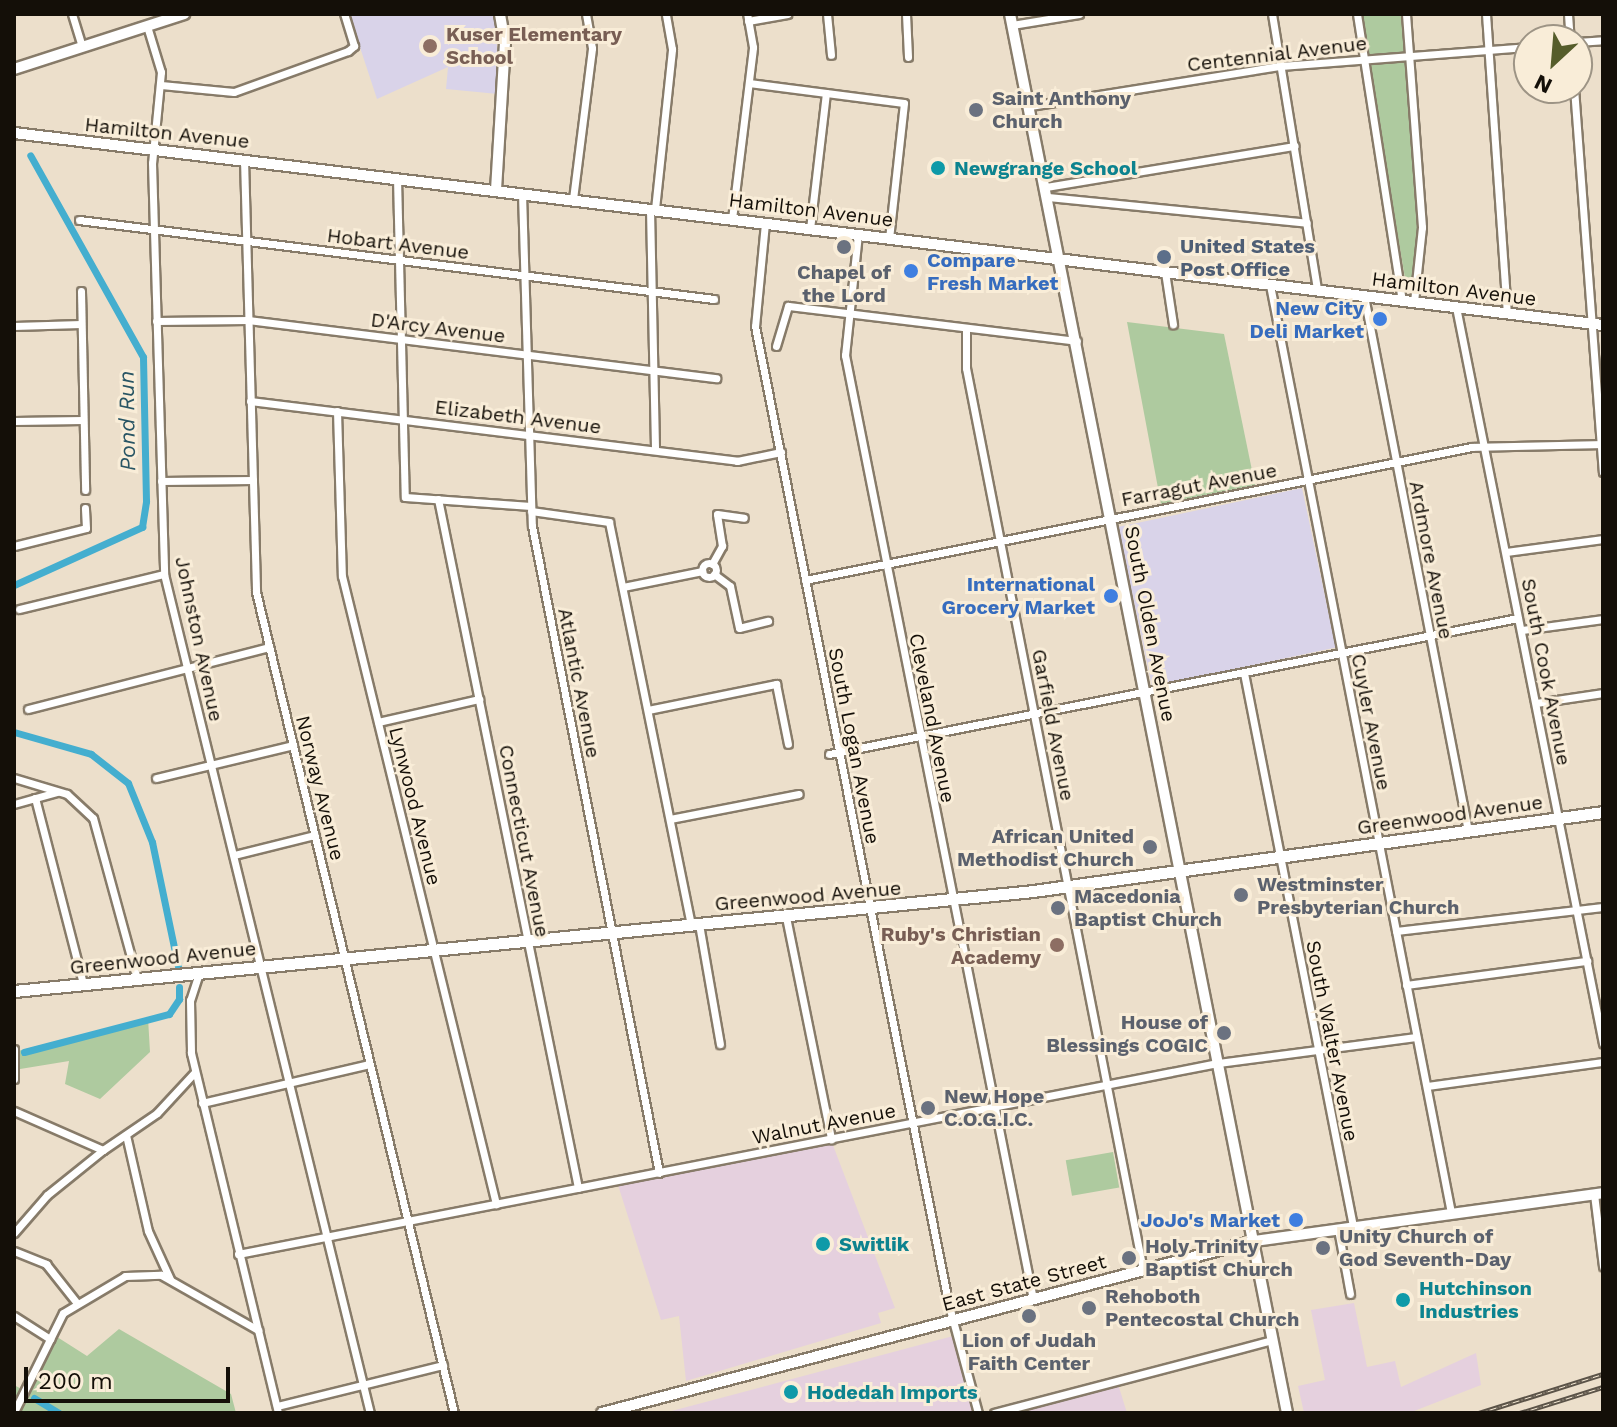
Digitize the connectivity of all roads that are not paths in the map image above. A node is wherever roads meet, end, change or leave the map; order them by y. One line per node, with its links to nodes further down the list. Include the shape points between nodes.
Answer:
1 (72, 14): 18 (street)
2 (184, 14): 17 (main road)
3 (344, 14): 28 (street, via 354,46 234,92)
4 (500, 14): 38 (main road, via 505,43)
5 (586, 14): 42 (street, via 592,48)
6 (666, 14): 43 (street, via 672,49)
7 (787, 14): 15 (street)
8 (827, 14): 21 (street)
9 (906, 14): 23 (street)
10 (1079, 14): 16 (street)
11 (1272, 14): 25 (street)
12 (1357, 14): 24 (street)
13 (1406, 14): 22 (street)
14 (1486, 14): 20 (street)
15 (747, 17): 27 (street, via 753,47)
16 (1011, 20): 31 (main road, South Olden Avenue)
17 (147, 26): 18 (main road); 28 (street, Johnston Avenue)
18 (82, 46): 26 (main road)
19 (1513, 48): 20 (street, Centennial Avenue)
20 (1489, 49): 22 (street, Centennial Avenue); 66 (street)
21 (831, 55)
22 (1409, 55): 24 (street, Centennial Avenue); 64 (street, via 1422,227)
23 (908, 57)
24 (1365, 59): 25 (street, Centennial Avenue); 63 (street)
25 (1281, 66): 31 (street, Centennial Avenue); 33 (street)
26 (14, 69)
27 (749, 83): 29 (street); 44 (street)
28 (161, 85): 34 (street, Johnston Avenue)
29 (826, 93): 48 (street); 51 (street, via 904,103)
30 (1576, 104): 72 (street)
31 (1030, 106): 39 (main road, South Olden Avenue)
32 (14, 133): 34 (main road, Hamilton Avenue)
33 (1295, 146): 37 (street); 47 (street)
34 (153, 150): 35 (main road, Hamilton Avenue); 49 (street, Johnston Avenue)
35 (244, 159): 36 (main road, Hamilton Avenue); 52 (street, Norway Avenue)
36 (397, 177): 38 (main road, Hamilton Avenue); 54 (street)
37 (1079, 181): 39 (street); 41 (street)
38 (496, 190): 40 (main road, Hamilton Avenue)
39 (1047, 192): 41 (street); 53 (main road, South Olden Avenue)
40 (522, 193): 42 (main road, Hamilton Avenue); 56 (street, Atlantic Avenue)
41 (1075, 197): 47 (street)
42 (573, 199): 43 (main road, Hamilton Avenue)
43 (653, 209): 44 (main road, Hamilton Avenue); 60 (street)
44 (732, 219): 46 (main road, Hamilton Avenue)
45 (79, 220): 49 (street, Hobart Avenue)
46 (765, 223): 48 (main road, Hamilton Avenue); 90 (street, South Logan Avenue, via 754,313)
47 (1307, 223): 58 (street)
48 (810, 229): 50 (main road, Hamilton Avenue)
49 (154, 230): 52 (street, Hobart Avenue); 69 (street, Johnston Avenue)
50 (858, 234): 51 (main road, Hamilton Avenue); 67 (street, Cleveland Avenue)
51 (889, 238): 53 (main road, Hamilton Avenue)
52 (246, 241): 54 (street, Hobart Avenue); 68 (street, Norway Avenue)
53 (1060, 259): 55 (main road, Hamilton Avenue); 76 (main road, South Olden Avenue)
54 (399, 260): 56 (street, Hobart Avenue); 75 (street)
55 (1165, 272): 57 (main road, Hamilton Avenue); 71 (street)
56 (524, 276): 60 (street, Hobart Avenue); 78 (street, Atlantic Avenue)
57 (1270, 285): 58 (main road, Hamilton Avenue); 94 (street, Cuyler Avenue)
58 (1317, 290): 61 (main road, Hamilton Avenue)
59 (81, 291): 70 (street)
60 (652, 292): 62 (street, Hobart Avenue); 79 (street)
61 (1364, 296): 63 (main road, Hamilton Avenue); 91 (street, Ardmore Avenue)
62 (714, 299)
63 (1402, 301): 64 (main road, Hamilton Avenue)
64 (1414, 302): 65 (main road, Hamilton Avenue)
65 (1456, 307): 66 (main road, Hamilton Avenue); 88 (street, South Cook Avenue)
66 (1507, 313): 72 (main road, Hamilton Avenue)
67 (849, 314): 74 (street); 77 (street, via 788,306); 106 (street, Cleveland Avenue, via 845,355)
68 (248, 320): 69 (street, D'Arcy Avenue); 75 (street, D'Arcy Avenue); 81 (street, Norway Avenue)
69 (156, 321): 95 (street, Johnston Avenue)
70 (81, 324): 73 (street); 84 (street)
71 (1173, 324)
72 (1598, 325): 87 (street)
73 (14, 326)
74 (966, 328): 76 (street); 103 (street, Garfield Avenue, via 965,360)
75 (401, 339): 78 (street, D'Arcy Avenue); 83 (street)
76 (1077, 341): 101 (main road, South Olden Avenue)
77 (776, 346)
78 (527, 355): 79 (street, D'Arcy Avenue); 86 (street, Atlantic Avenue)
79 (654, 371): 80 (street, D'Arcy Avenue); 89 (street)
80 (716, 378)
81 (250, 401): 82 (street, Elizabeth Avenue); 93 (street, Norway Avenue)
82 (337, 411): 83 (street, Elizabeth Avenue); 130 (street, Lynwood Avenue, via 342,576)
83 (403, 419): 86 (street, Elizabeth Avenue); 97 (street, via 405,497)
84 (83, 420): 85 (street); 96 (street)
85 (14, 421)
86 (529, 435): 89 (street, Elizabeth Avenue); 99 (street, Atlantic Avenue)
87 (1601, 444): 88 (street, Farragut Avenue); 92 (street)
88 (1485, 447): 91 (street, Farragut Avenue); 105 (street, South Cook Avenue)
89 (655, 450): 90 (street, Elizabeth Avenue, via 737,461)
90 (781, 452): 111 (street, South Logan Avenue)
91 (1395, 462): 94 (street, Farragut Avenue); 118 (street, Ardmore Avenue)
92 (1603, 472)
93 (253, 480): 95 (street); 119 (street, Norway Avenue, via 256,592)
94 (1307, 480): 101 (street, Farragut Avenue); 120 (street, Cuyler Avenue)
95 (161, 481): 109 (street, Johnston Avenue)
96 (85, 490)
97 (438, 499): 99 (street); 125 (street, Connecticut Avenue)
98 (85, 508): 104 (street, via 86,528)
99 (531, 508): 112 (street, via 609,522); 160 (street, Atlantic Avenue)
100 (744, 518): 107 (street, via 717,514 722,546)
101 (1111, 518): 103 (street, Farragut Avenue); 123 (main road, South Olden Avenue)
102 (1603, 539): 105 (street)
103 (1001, 541): 106 (street, Farragut Avenue); 129 (street, Garfield Avenue)
104 (14, 546)
105 (1506, 552): 114 (street, South Cook Avenue)
106 (886, 563): 111 (street, Farragut Avenue); 131 (street, Cleveland Avenue)
107 (712, 564): 108 (street); 110 (street)
108 (702, 571): 110 (street, via 707,577); 112 (street)
109 (164, 574): 113 (street); 121 (street, Johnston Avenue)
110 (714, 574): 116 (street, via 730,586 739,628)
111 (805, 580): 134 (street, South Logan Avenue)
112 (623, 587): 128 (street)
113 (19, 609)
114 (1518, 618): 117 (street, South Cook Avenue); 118 (street)
115 (1603, 619): 117 (street)
116 (768, 621)
117 (1522, 630): 126 (street, South Cook Avenue)
118 (1430, 636): 120 (street); 146 (street, Ardmore Avenue)
119 (269, 647): 121 (street); 133 (street, Norway Avenue)
120 (1341, 653): 122 (street); 148 (street, Cuyler Avenue)
121 (187, 668): 127 (street); 136 (street, Johnston Avenue)
122 (1244, 673): 123 (street); 150 (street, South Walter Avenue)
123 (1145, 693): 129 (street); 151 (main road, South Olden Avenue)
124 (1603, 693): 126 (street)
125 (479, 699): 130 (street); 161 (street, Connecticut Avenue)
126 (1536, 703): 145 (street, South Cook Avenue)
127 (28, 709)
128 (648, 710): 132 (street, via 776,684); 144 (street)
129 (1034, 714): 131 (street); 152 (street, Garfield Avenue)
130 (378, 722): 162 (street, Lynwood Avenue)
131 (920, 736): 134 (street); 153 (street, Cleveland Avenue)
132 (788, 744)
133 (293, 745): 136 (street); 147 (street, Norway Avenue)
134 (840, 751): 135 (street); 155 (street, South Logan Avenue)
135 (829, 754)
136 (211, 764): 138 (street); 149 (street, Johnston Avenue)
137 (14, 778): 139 (street)
138 (156, 778)
139 (59, 792): 141 (street); 168 (street, via 81,803 97,827)
140 (799, 794): 144 (street)
141 (35, 798): 142 (street); 170 (street)
142 (14, 804)
143 (1603, 812): 145 (main road, Greenwood Avenue)
144 (670, 819): 158 (street)
145 (1558, 819): 146 (main road, Greenwood Avenue); 156 (street, South Cook Avenue)
146 (1468, 831): 148 (main road, Greenwood Avenue)
147 (315, 835): 149 (street); 163 (street, Norway Avenue)
148 (1378, 843): 150 (main road, Greenwood Avenue); 159 (street, Cuyler Avenue)
149 (234, 855): 165 (street, Johnston Avenue)
150 (1280, 857): 151 (main road, Greenwood Avenue); 177 (street, South Walter Avenue)
151 (1181, 871): 152 (main road, Greenwood Avenue); 179 (main road, South Olden Avenue)
152 (1068, 887): 153 (main road, Greenwood Avenue); 184 (street, Garfield Avenue)
153 (952, 900): 155 (main road, Greenwood Avenue); 187 (street, Cleveland Avenue)
154 (1603, 907): 156 (street)
155 (870, 908): 157 (main road, Greenwood Avenue); 189 (street, South Logan Avenue)
156 (1576, 910): 159 (street); 164 (street, South Cook Avenue)
157 (786, 917): 158 (main road, Greenwood Avenue); 191 (street)
158 (695, 924): 160 (main road, Greenwood Avenue); 175 (street)
159 (1396, 931): 171 (street, Cuyler Avenue)
160 (611, 932): 161 (main road, Greenwood Avenue); 193 (street, Atlantic Avenue)
161 (528, 940): 162 (main road, Greenwood Avenue); 194 (street, Connecticut Avenue)
162 (433, 949): 163 (main road, Greenwood Avenue); 196 (street, Lynwood Avenue)
163 (344, 958): 165 (main road, Greenwood Avenue); 180 (street, Norway Avenue)
164 (1587, 961): 169 (street, South Cook Avenue); 171 (street)
165 (261, 966): 166 (main road, Greenwood Avenue); 183 (street, Johnston Avenue)
166 (199, 973): 168 (main road, Greenwood Avenue); 181 (street, via 189,1015)
167 (1603, 978): 169 (street)
168 (137, 979): 170 (main road, Greenwood Avenue)
169 (1590, 980): 174 (street, South Cook Avenue)
170 (83, 984): 172 (main road, Greenwood Avenue)
171 (1406, 985): 173 (street, Cuyler Avenue)
172 (14, 991)
173 (1416, 1037): 177 (street, Walnut Avenue); 185 (street, Cuyler Avenue)
174 (1603, 1043)
175 (720, 1044)
176 (14, 1049): 182 (street)
177 (1317, 1049): 179 (street, Walnut Avenue); 199 (street, South Walter Avenue)
178 (1603, 1062): 185 (street)
179 (1218, 1063): 184 (street, Walnut Avenue); 203 (main road, South Olden Avenue)
180 (370, 1064): 183 (street); 198 (street, Norway Avenue)
181 (194, 1073): 186 (street); 190 (street, via 157,1113)
182 (14, 1079)
183 (290, 1083): 186 (street); 202 (street, Johnston Avenue)
184 (1107, 1085): 187 (street, Walnut Avenue); 207 (street, Garfield Avenue)
185 (1427, 1086): 197 (street, Cuyler Avenue)
186 (202, 1103): 205 (street)
187 (994, 1108): 189 (street, Walnut Avenue); 210 (street, Cleveland Avenue)
188 (14, 1111): 192 (street)
189 (912, 1123): 191 (street, Walnut Avenue); 213 (street, South Logan Avenue)
190 (126, 1135): 192 (street); 208 (street, via 143,1216)
191 (831, 1139): 193 (street, Walnut Avenue)
192 (103, 1150): 201 (street, via 47,1195)
193 (659, 1173): 194 (street, Walnut Avenue)
194 (578, 1188): 196 (street, Walnut Avenue)
195 (1598, 1194): 197 (main road, East State Street); 206 (street)
196 (496, 1204): 198 (street, Walnut Avenue)
197 (1451, 1213): 199 (main road, East State Street)
198 (408, 1221): 202 (street, Walnut Avenue); 217 (street, Norway Avenue)
199 (1353, 1226): 200 (main road, East State Street)
200 (1338, 1229): 203 (main road, East State Street); 209 (street)
201 (14, 1233)
202 (327, 1237): 205 (street, Walnut Avenue); 218 (street, Johnston Avenue)
203 (1254, 1241): 207 (main road, East State Street); 216 (main road, South Olden Avenue)
204 (14, 1251): 211 (street, via 39,1258)
205 (238, 1254): 214 (street)
206 (1603, 1266)
207 (1143, 1270): 210 (main road, East State Street)
208 (170, 1279): 211 (street, via 134,1273); 214 (street)
209 (1350, 1294)
210 (1033, 1299): 213 (main road, East State Street)
211 (76, 1302): 215 (street, via 63,1313)
212 (14, 1316): 215 (street)
213 (952, 1321): 223 (main road, East State Street); 224 (street, South Logan Avenue)
214 (258, 1330): 219 (street)
215 (50, 1339): 220 (street)
216 (1273, 1340): 225 (street); 226 (main road, South Olden Avenue)
217 (443, 1365): 218 (street); 222 (street, Norway Avenue)
218 (364, 1384): 219 (street); 221 (street, Johnston Avenue)
219 (278, 1410)
220 (14, 1412)
221 (370, 1413)
222 (454, 1413)
223 (602, 1413)
224 (978, 1413)
225 (994, 1413)
226 (1287, 1413)

